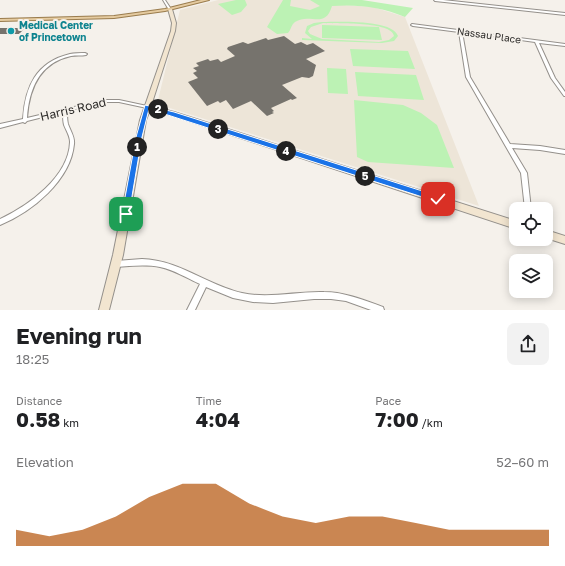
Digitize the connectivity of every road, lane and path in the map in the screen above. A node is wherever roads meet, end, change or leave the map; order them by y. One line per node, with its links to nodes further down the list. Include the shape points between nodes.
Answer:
1 (164, 0): 7 (street)
2 (207, 0): 7 (main road)
3 (435, 0): 5 (street)
4 (501, 0): 6 (street)
5 (447, 1): 6 (street)
6 (504, 7): 8 (street)
7 (170, 9): 9 (main road, via 114,17); 16 (street, via 174,31)
8 (565, 14)
9 (0, 20)
10 (413, 25): 11 (street, Nassau Place)
11 (460, 31): 12 (street, Nassau Place); 20 (street, via 468,77)
12 (537, 42): 13 (street, Nassau Place); 15 (street, via 553,78)
13 (565, 46)
14 (85, 54): 18 (street, via 58,59 38,74 29,89)
15 (565, 95)
16 (147, 107): 17 (street, Harris Road, via 111,101); 24 (street); 27 (street, via 139,137)
17 (65, 111): 18 (street, Harris Road); 23 (street, via 66,125 72,136 71,154 66,166 54,183 36,200 16,215)
18 (25, 120): 19 (street, Harris Road)
19 (0, 126)
20 (509, 146): 21 (street); 22 (street, via 524,173)
21 (565, 152)
22 (527, 202)
23 (0, 222)
24 (509, 223)
25 (553, 236): 26 (street)
26 (565, 240)
27 (116, 264): 28 (street, via 156,263); 29 (street)
28 (204, 283): 30 (street); 31 (street, via 244,297 275,300 325,295 354,300)
29 (104, 310)
30 (191, 310)
31 (380, 310)

